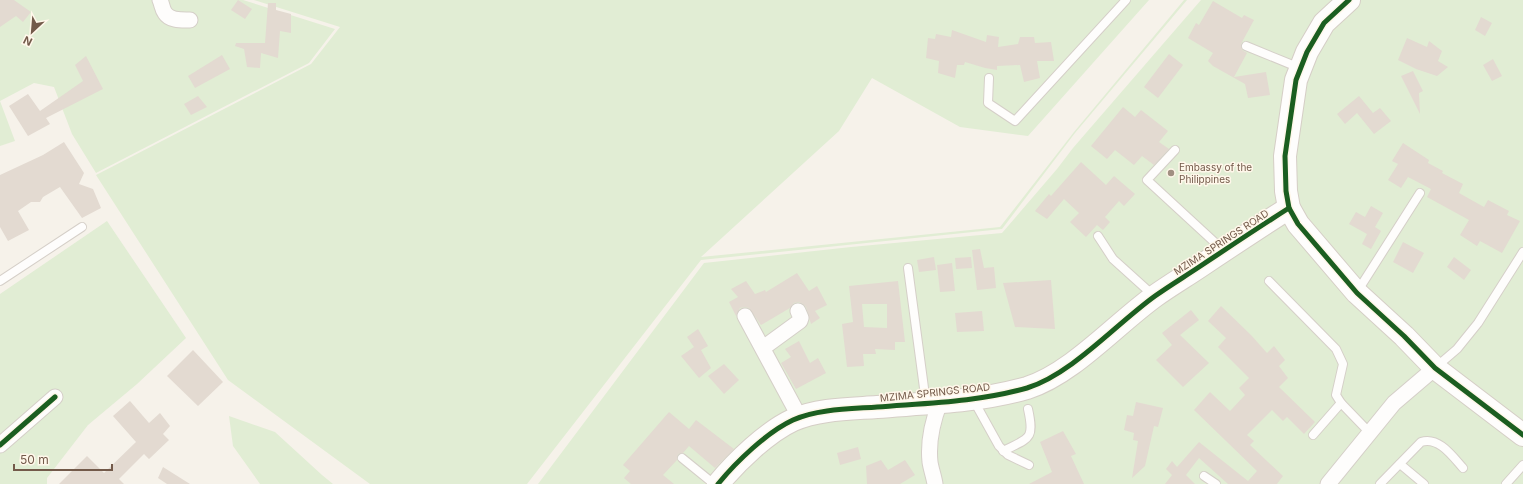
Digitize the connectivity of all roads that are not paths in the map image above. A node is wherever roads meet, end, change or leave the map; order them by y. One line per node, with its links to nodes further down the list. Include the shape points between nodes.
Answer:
1 (160, 0): 4 (street, via 165,13 172,18)
2 (1126, 0): 7 (lane, via 1016,121 988,102)
3 (1349, 0): 6 (street, via 1324,23 1306,52)
4 (190, 20)
5 (1246, 46): 6 (lane)
6 (1301, 68): 10 (street, via 1296,80 1285,156)
7 (989, 78)
8 (1176, 150): 13 (lane, via 1147,180)
9 (1420, 193): 18 (lane)
10 (1289, 208): 13 (street, MZIMA SPRINGS ROAD); 18 (street, via 1298,224)
11 (82, 227): 16 (lane)
12 (1098, 236): 19 (lane, via 1113,259)
13 (1224, 251): 19 (street, MZIMA SPRINGS ROAD)
14 (1523, 252): 23 (lane, via 1478,323 1457,349)
15 (908, 268): 26 (lane)
16 (0, 281)
17 (1269, 281): 27 (lane, via 1336,349 1343,364 1336,395)
18 (1357, 293): 23 (street)
19 (1155, 296): 25 (street, MZIMA SPRINGS ROAD, via 1068,367 1028,387 999,395)
20 (798, 311): 22 (street, via 800,321)
21 (746, 316): 22 (street)
22 (763, 348): 29 (street)
23 (1435, 368): 30 (street, via 1394,403); 32 (street)
24 (55, 397): 33 (street)
25 (973, 398): 26 (street, MZIMA SPRINGS ROAD); 34 (lane)
26 (933, 403): 29 (street, MZIMA SPRINGS ROAD, via 842,409); 43 (street, via 935,416 931,433 930,461)
27 (1341, 403): 30 (lane); 31 (lane)
28 (1028, 409): 34 (lane, via 1031,434 1028,439)
29 (800, 418): 42 (street, MZIMA SPRINGS ROAD, via 776,429 730,469)
30 (1369, 432): 45 (street)
31 (1313, 435)
32 (1523, 436)
33 (0, 445)
34 (1003, 451): 37 (lane)
35 (682, 458): 41 (lane)
36 (1400, 464): 39 (lane, via 1425,441 1446,449); 46 (lane); 47 (lane)
37 (1029, 465)
38 (1523, 466): 48 (lane)
39 (1463, 468)
40 (1204, 476): 44 (lane)
41 (714, 484)
42 (718, 484)
43 (935, 484)
44 (1216, 484)
45 (1328, 484)
46 (1380, 484)
47 (1424, 484)
48 (1506, 484)

